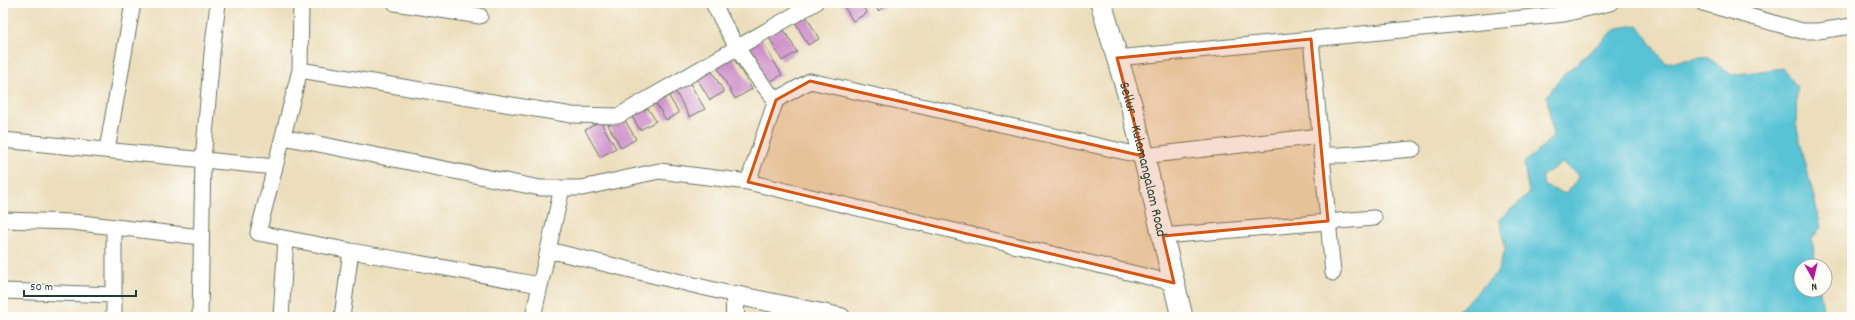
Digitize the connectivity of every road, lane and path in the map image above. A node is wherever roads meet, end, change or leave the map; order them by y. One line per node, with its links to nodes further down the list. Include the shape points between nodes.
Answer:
1 (133, 3): 21 (street)
2 (218, 3): 24 (street)
3 (301, 3): 15 (street)
4 (395, 3): 10 (street)
5 (713, 3): 13 (street)
6 (815, 3): 13 (street)
7 (1101, 3): 14 (main road, Sellur - Kulamangalam Road)
8 (1610, 3): 12 (street, via 1564,14)
9 (1703, 3): 11 (street, via 1802,31)
10 (480, 16)
11 (1852, 26)
12 (1311, 39): 14 (street); 17 (street)
13 (736, 47): 15 (street, via 618,116 572,115); 16 (street, via 760,83)
14 (1117, 58): 23 (main road, Sellur - Kulamangalam Road)
15 (300, 70): 18 (street)
16 (776, 100): 23 (street, via 810,81); 26 (street)
17 (1320, 136): 22 (street); 23 (street)
18 (283, 137): 25 (street); 27 (street, via 540,188)
19 (3, 140): 21 (street)
20 (1413, 149): 22 (street)
21 (107, 150): 24 (street)
22 (1321, 155): 30 (street)
23 (1143, 156): 32 (main road, Sellur - Kulamangalam Road)
24 (203, 160): 25 (street); 33 (street)
25 (276, 167): 34 (street, via 258,233)
26 (748, 182): 27 (street, via 659,171 582,188); 38 (street)
27 (562, 188): 35 (street)
28 (1374, 218): 30 (street)
29 (3, 220): 31 (street, via 72,222)
30 (1328, 221): 32 (street); 37 (street)
31 (114, 227): 33 (street); 41 (street)
32 (1163, 236): 38 (main road, Sellur - Kulamangalam Road)
33 (201, 237): 45 (street)
34 (286, 238): 36 (street); 46 (street)
35 (548, 250): 39 (street); 42 (street)
36 (351, 251): 39 (street); 47 (street)
37 (1333, 273)
38 (1174, 283): 51 (main road, Sellur - Kulamangalam Road)
39 (540, 285): 48 (street)
40 (3, 291): 41 (street)
41 (114, 295): 44 (street)
42 (735, 295): 43 (street); 49 (street)
43 (817, 315): 50 (street)
44 (114, 317)
45 (200, 317)
46 (281, 317)
47 (342, 317)
48 (533, 317)
49 (734, 317)
50 (841, 317)
51 (1182, 317)

